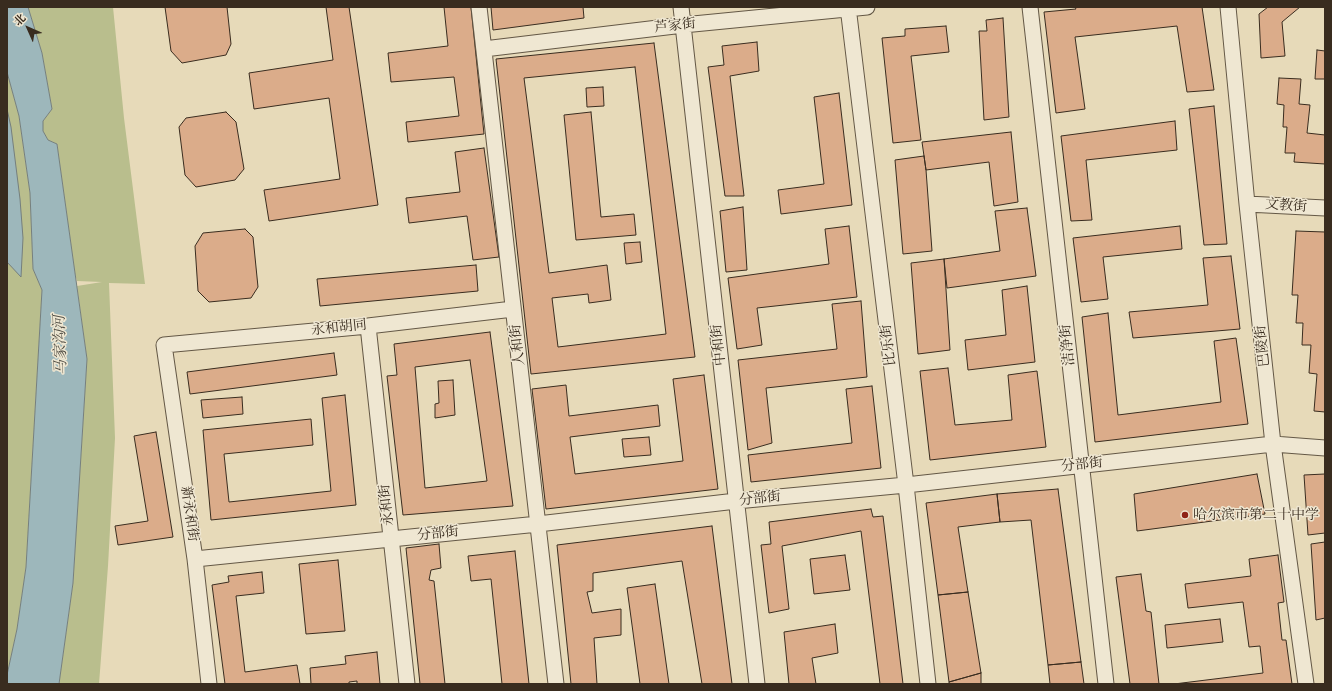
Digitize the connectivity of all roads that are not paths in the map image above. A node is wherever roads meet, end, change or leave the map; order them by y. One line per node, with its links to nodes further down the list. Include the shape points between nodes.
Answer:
1 (479, 7): 8 (street, 人和街)
2 (681, 7): 7 (street, 中和街)
3 (867, 7): 6 (street, 芦家街)
4 (1030, 7): 16 (street, 洁净街)
5 (1228, 7): 9 (street, 巴陵街)
6 (848, 8): 7 (street, 芦家街); 17 (street, 比乐街)
7 (683, 25): 8 (street, 芦家街); 18 (street, 中和街)
8 (484, 49): 11 (street, 人和街)
9 (1247, 204): 10 (street, 文教街); 14 (street, 巴陵街)
10 (1325, 208)
11 (514, 308): 12 (street, 永和胡同); 19 (street, 人和街)
12 (368, 326): 13 (street, 永和胡同); 20 (street, 永和街)
13 (164, 345): 21 (street, 新永和街)
14 (1273, 444): 15 (street, 分部街); 16 (street, 分部街); 28 (street, 巴陵街)
15 (1325, 448)
16 (1081, 465): 17 (street, 分部街); 27 (street, 洁净街)
17 (906, 485): 18 (street, 分部街); 26 (street, 比乐街)
18 (736, 501): 19 (street, 分部街); 25 (street, 中和街)
19 (538, 524): 20 (street, 分部街); 24 (street, 人和街)
20 (391, 539): 21 (street, 分部街); 23 (street, 永和街)
21 (195, 559): 22 (street, 新永和街)
22 (209, 684)
23 (407, 684)
24 (556, 684)
25 (756, 684)
26 (928, 684)
27 (1106, 684)
28 (1306, 684)

